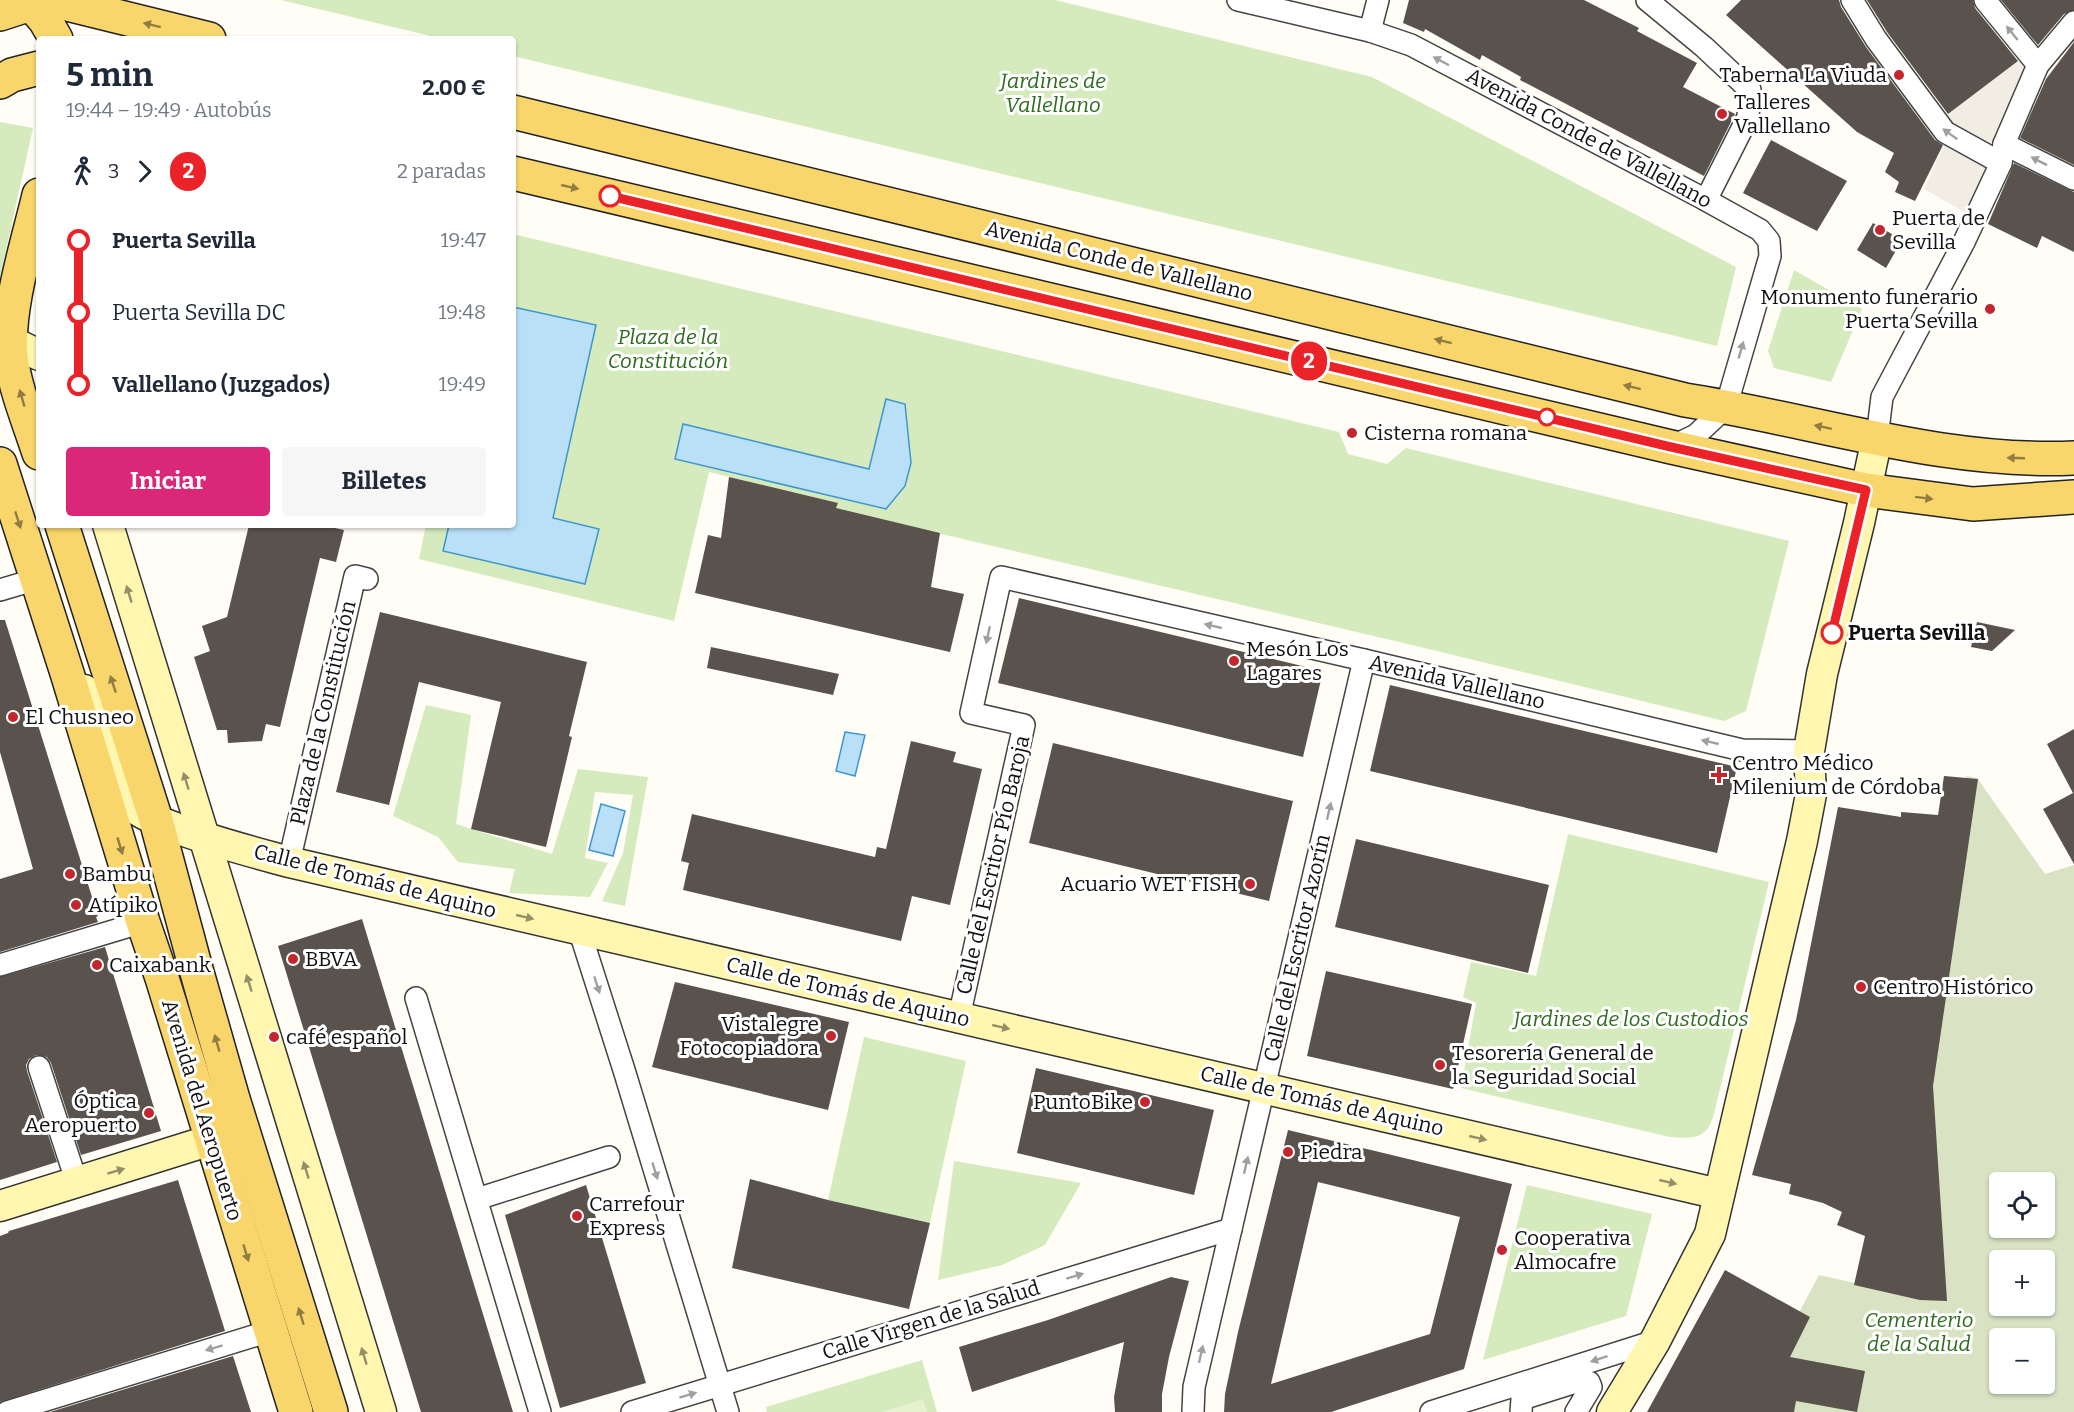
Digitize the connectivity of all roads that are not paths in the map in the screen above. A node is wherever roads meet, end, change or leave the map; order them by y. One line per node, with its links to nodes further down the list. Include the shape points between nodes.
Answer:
1 (1238, 0): 9 (street, Avenida Conde de Vallellano)
2 (1378, 0): 9 (street)
3 (1647, 0): 22 (street, via 1750,90 1748,117)
4 (1852, 0): 19 (street, one-way to 4, via 1945,132)
5 (1985, 0): 15 (street, one-way to 5)
6 (52, 2): 7 (main road); 10 (main road, via 45,20); 11 (main road); 12 (main road, one-way to 6)
7 (0, 14)
8 (2074, 22): 15 (street)
9 (1370, 31): 22 (street, Avenida Conde de Vallellano, one-way to 9, via 1411,45)
10 (54, 36)
11 (69, 36)
12 (196, 36)
13 (0, 55): 14 (main road)
14 (36, 61)
15 (2038, 65): 19 (street)
16 (36, 69): 17 (main road)
17 (0, 82)
18 (516, 113): 25 (main road, Avenida Conde de Vallellano, one-way to 18, via 1685,400)
19 (2002, 154): 21 (street, one-way to 19); 26 (street, via 1964,243 1882,397)
20 (516, 174): 28 (main road, one-way to 28)
21 (2074, 179)
22 (1706, 200): 25 (street, Avenida Conde de Vallellano, one-way to 22, via 1770,256 1769,240 1760,230)
23 (36, 208): 24 (main road, via 14,301)
24 (25, 348): 27 (main road, one-way to 24, via 14,373)
25 (1726, 406): 26 (main road, Avenida Conde de Vallellano, one-way to 25); 28 (street, Avenida Conde de Vallellano, via 1696,435)
26 (1877, 438): 29 (main road, Avenida Conde de Vallellano, one-way to 26, via 1994,457); 31 (street)
27 (36, 443)
28 (1671, 447): 31 (main road)
29 (2074, 458)
30 (0, 464): 36 (main road, Avenida del Aeropuerto, one-way to 36)
31 (1866, 490): 32 (main road, one-way to 32, via 1973,504); 41 (street, via 1822,674)
32 (2074, 497)
33 (63, 528): 42 (main road, Avenida del Aeropuerto, one-way to 33)
34 (109, 528): 43 (street, one-way to 34)
35 (1001, 578): 39 (street, Avenida Vallellano, one-way to 35); 49 (street, Calle del Escritor Pío Baroja, one-way to 49, via 971,713 1024,725)
36 (37, 579): 38 (street); 40 (main road, Avenida del Aeropuerto)
37 (368, 579): 44 (street, Plaza de la Constitución, via 355,576)
38 (0, 590)
39 (1364, 660): 41 (street, Avenida Vallellano, one-way to 39, via 1742,750); 51 (street, Calle del Escritor Azorín, one-way to 39)
40 (67, 673): 42 (street, Calle de Tomás de Aquino, via 91,698 125,800 133,809); 45 (main road, Avenida del Aeropuerto, one-way to 45)
41 (1809, 752): 56 (street, via 1811,794 1802,841)
42 (156, 820): 43 (street, Calle de Tomás de Aquino); 52 (main road, Avenida del Aeropuerto, one-way to 42)
43 (204, 837): 44 (street, Calle de Tomás de Aquino); 66 (street, one-way to 43)
44 (289, 862): 46 (street, Calle de Tomás de Aquino, one-way to 46)
45 (143, 922): 47 (street); 53 (main road, Avenida del Aeropuerto)
46 (579, 929): 49 (street, Calle de Tomás de Aquino); 62 (street, one-way to 62)
47 (0, 965)
48 (416, 998): 57 (street)
49 (958, 1017): 51 (street, Calle de Tomás de Aquino, one-way to 51)
50 (39, 1067): 55 (street)
51 (1264, 1088): 56 (street, Calle de Tomás de Aquino, one-way to 56); 59 (street, Calle del Escritor Azorín, one-way to 51)
52 (233, 1099): 53 (street); 65 (main road, Avenida del Aeropuerto, one-way to 52)
53 (211, 1140): 55 (street, one-way to 53); 60 (main road, Avenida del Aeropuerto, one-way to 60)
54 (609, 1157): 57 (street)
55 (77, 1184): 58 (street)
56 (1719, 1194): 61 (street, via 1710,1234)
57 (477, 1199): 67 (street)
58 (0, 1206)
59 (1231, 1229): 62 (street, Calle Virgen de la Salud, one-way to 59); 70 (street, Calle del Escritor Azorín, one-way to 59, via 1194,1387)
60 (270, 1331): 63 (street, one-way to 63); 64 (main road, Avenida del Aeropuerto)
61 (1655, 1341): 71 (street, one-way to 71); 74 (street)
62 (719, 1385): 68 (street, Calle Virgen de la Salud, one-way to 62); 69 (street)
63 (7, 1412)
64 (296, 1412)
65 (330, 1412)
66 (381, 1412)
67 (540, 1412)
68 (632, 1412)
69 (728, 1412)
70 (1193, 1412)
71 (1431, 1412)
72 (1521, 1412): 73 (street, via 1522,1399 1582,1380 1591,1388)
73 (1576, 1412)
74 (1612, 1412)

